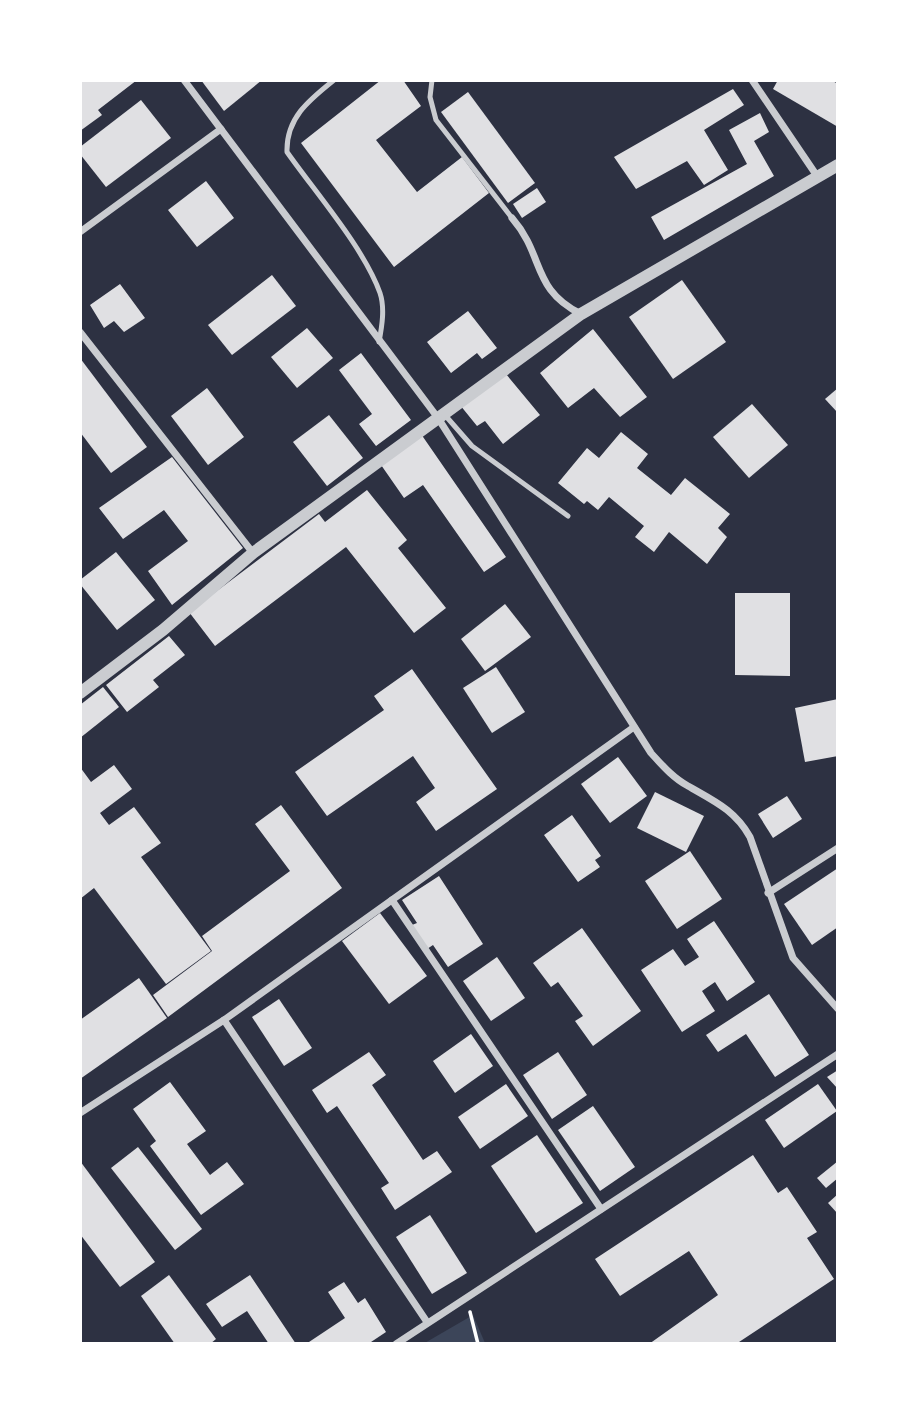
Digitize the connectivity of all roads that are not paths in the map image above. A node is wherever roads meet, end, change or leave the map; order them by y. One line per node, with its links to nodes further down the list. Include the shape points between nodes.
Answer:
1 (184, 80): 5 (street)
2 (334, 80): 12 (lane, via 308,101 291,123 288,152 360,256 380,294 383,321)
3 (432, 80): 8 (lane, via 430,97 436,120)
4 (752, 80): 7 (street)
5 (221, 129): 9 (street); 12 (street)
6 (838, 165): 7 (street)
7 (817, 176): 10 (street)
8 (512, 218): 10 (street, via 528,237 545,285 560,304)
9 (80, 232)
10 (581, 314): 13 (street)
11 (80, 332): 15 (street)
12 (379, 342): 13 (street)
13 (441, 416): 14 (lane, via 472,446); 15 (street); 17 (street)
14 (568, 516)
15 (253, 553): 16 (street)
16 (80, 694)
17 (634, 727): 19 (street, via 670,773 740,819); 20 (street)
18 (838, 848): 19 (street)
19 (768, 893): 21 (street, via 793,958)
20 (392, 900): 22 (street); 25 (street)
21 (838, 1009)
22 (224, 1020): 24 (street); 26 (street)
23 (838, 1054): 25 (street)
24 (80, 1113)
25 (601, 1209): 26 (street)
26 (427, 1322): 27 (street)
27 (406, 1340): 28 (street)
28 (396, 1343)

